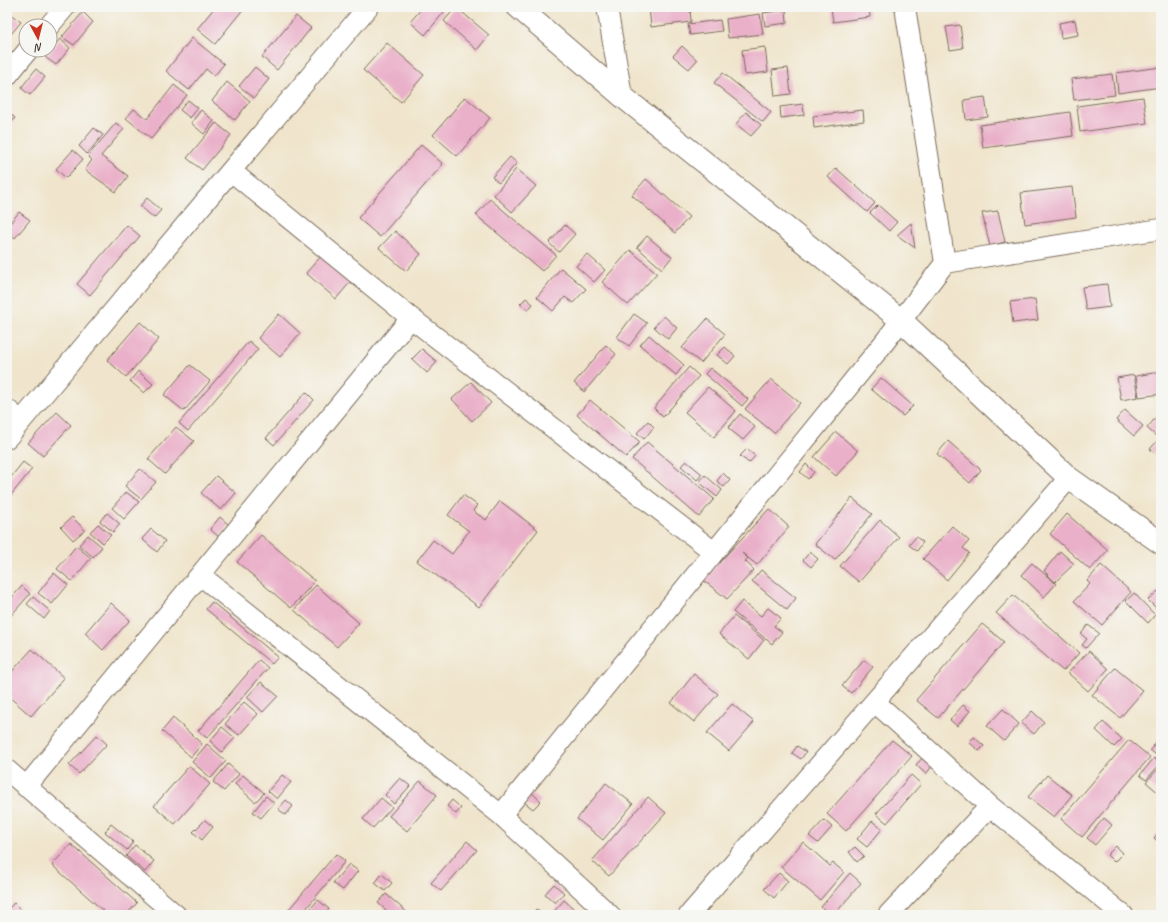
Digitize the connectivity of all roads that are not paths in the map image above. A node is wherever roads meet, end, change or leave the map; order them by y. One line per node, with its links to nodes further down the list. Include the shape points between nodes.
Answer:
1 (368, 7): 8 (street)
2 (518, 7): 7 (street)
3 (607, 7): 7 (street)
4 (904, 7): 10 (street)
5 (22, 58): 6 (street)
6 (7, 76)
7 (622, 96): 12 (street)
8 (231, 171): 11 (street); 13 (street)
9 (1161, 229): 10 (street)
10 (946, 263): 12 (street)
11 (411, 318): 17 (street); 18 (street)
12 (902, 321): 15 (street); 17 (street)
13 (14, 415): 14 (street)
14 (7, 438)
15 (1069, 478): 16 (street); 19 (street)
16 (1161, 543)
17 (714, 552): 23 (street)
18 (200, 575): 21 (street); 23 (street)
19 (875, 702): 22 (street); 26 (street)
20 (7, 770): 21 (street)
21 (26, 787): 24 (street)
22 (990, 806): 27 (street); 28 (street)
23 (501, 816): 25 (street)
24 (176, 915)
25 (610, 915)
26 (689, 915)
27 (888, 915)
28 (1123, 915)

